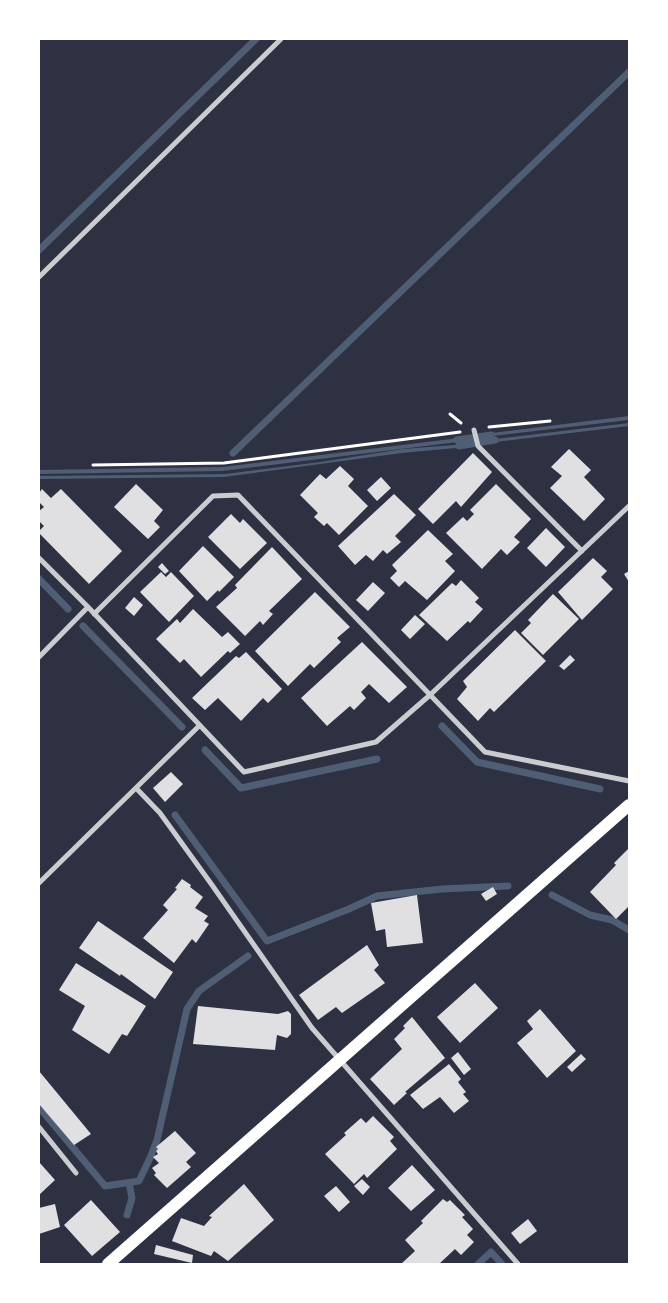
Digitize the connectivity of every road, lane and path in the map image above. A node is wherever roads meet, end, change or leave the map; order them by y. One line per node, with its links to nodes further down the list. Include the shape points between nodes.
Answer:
1 (281, 39): 2 (street)
2 (39, 278)
3 (550, 421): 4 (path)
4 (474, 430): 5 (path, via 224,464); 7 (street, via 478,446)
5 (93, 465)
6 (629, 506): 7 (street)
7 (582, 551): 12 (street)
8 (39, 558): 9 (street)
9 (88, 608): 10 (street); 11 (street)
10 (94, 614): 12 (street, via 213,496 238,495); 13 (street)
11 (39, 657)
12 (430, 695): 13 (street, via 376,742 244,772); 14 (street, via 485,752)
13 (199, 726): 15 (street)
14 (629, 781)
15 (136, 788): 17 (street); 18 (street, via 160,813 312,1028)
16 (629, 805): 18 (main road)
17 (39, 883)
18 (340, 1060): 21 (main road); 22 (street)
19 (39, 1127): 20 (street)
20 (76, 1173)
21 (108, 1264)
22 (518, 1264)

